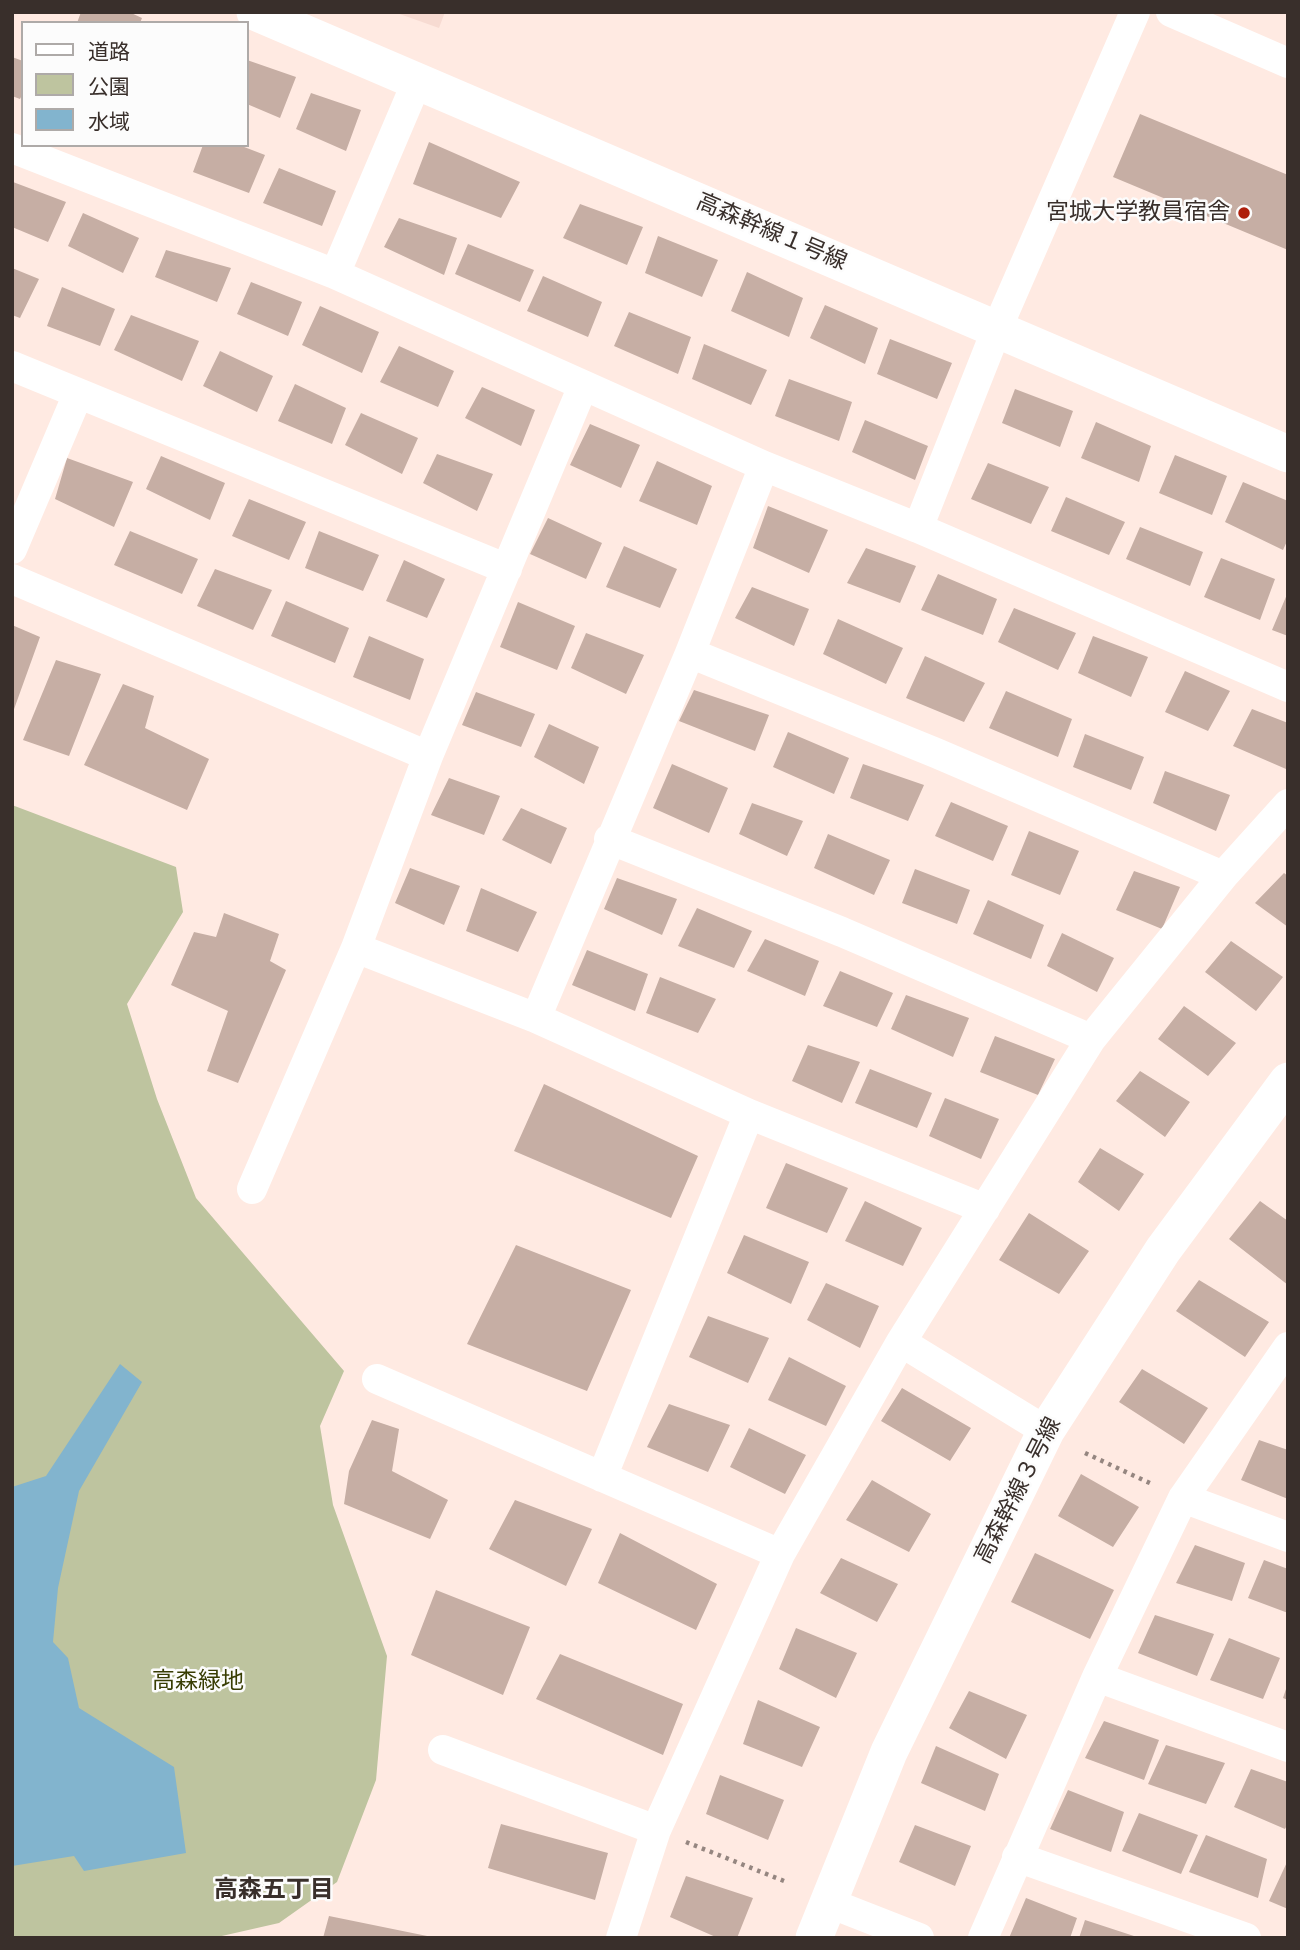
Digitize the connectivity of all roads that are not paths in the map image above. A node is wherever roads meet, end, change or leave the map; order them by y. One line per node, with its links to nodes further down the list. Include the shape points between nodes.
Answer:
1 (255, 12): 5 (street, 高森幹線１号線)
2 (1135, 12): 8 (street)
3 (1171, 12): 4 (street)
4 (1288, 63)
5 (418, 79): 7 (street); 8 (street, 高森幹線１号線)
6 (12, 148): 7 (street)
7 (335, 274): 10 (street)
8 (996, 331): 12 (street, 高森幹線１号線); 14 (street)
9 (12, 366): 11 (street)
10 (583, 386): 13 (street); 16 (street)
11 (78, 394): 15 (street); 16 (street)
12 (1288, 454)
13 (764, 466): 14 (street); 18 (street)
14 (918, 528): 19 (street)
15 (12, 549)
16 (506, 569): 20 (street)
17 (12, 579): 20 (street)
18 (690, 653): 22 (street); 23 (street)
19 (1288, 687)
20 (428, 756): 24 (street)
21 (1288, 804): 23 (street)
22 (609, 839): 25 (street); 26 (street)
23 (1223, 876): 26 (street)
24 (356, 948): 25 (street); 29 (street)
25 (536, 1018): 28 (street)
26 (1091, 1039): 30 (street)
27 (1288, 1081): 34 (street, 高森幹線３号線, via 1163,1250)
28 (749, 1114): 30 (street); 35 (street)
29 (252, 1189)
30 (985, 1209): 31 (street)
31 (901, 1342): 34 (street); 38 (street)
32 (1288, 1347): 36 (street)
33 (377, 1380): 35 (street)
34 (1046, 1431): 44 (street, 高森幹線３号線, via 889,1752)
35 (602, 1477): 38 (street)
36 (1183, 1498): 37 (street); 39 (street)
37 (1288, 1537)
38 (780, 1554): 42 (street)
39 (1097, 1678): 40 (street); 43 (street)
40 (1288, 1746)
41 (443, 1750): 42 (street)
42 (656, 1830): 45 (street)
43 (1017, 1857): 48 (street); 49 (street)
44 (827, 1902): 46 (street, 高森幹線３号線); 47 (street)
45 (621, 1938)
46 (814, 1938)
47 (919, 1938)
48 (983, 1938)
49 (1246, 1938)

